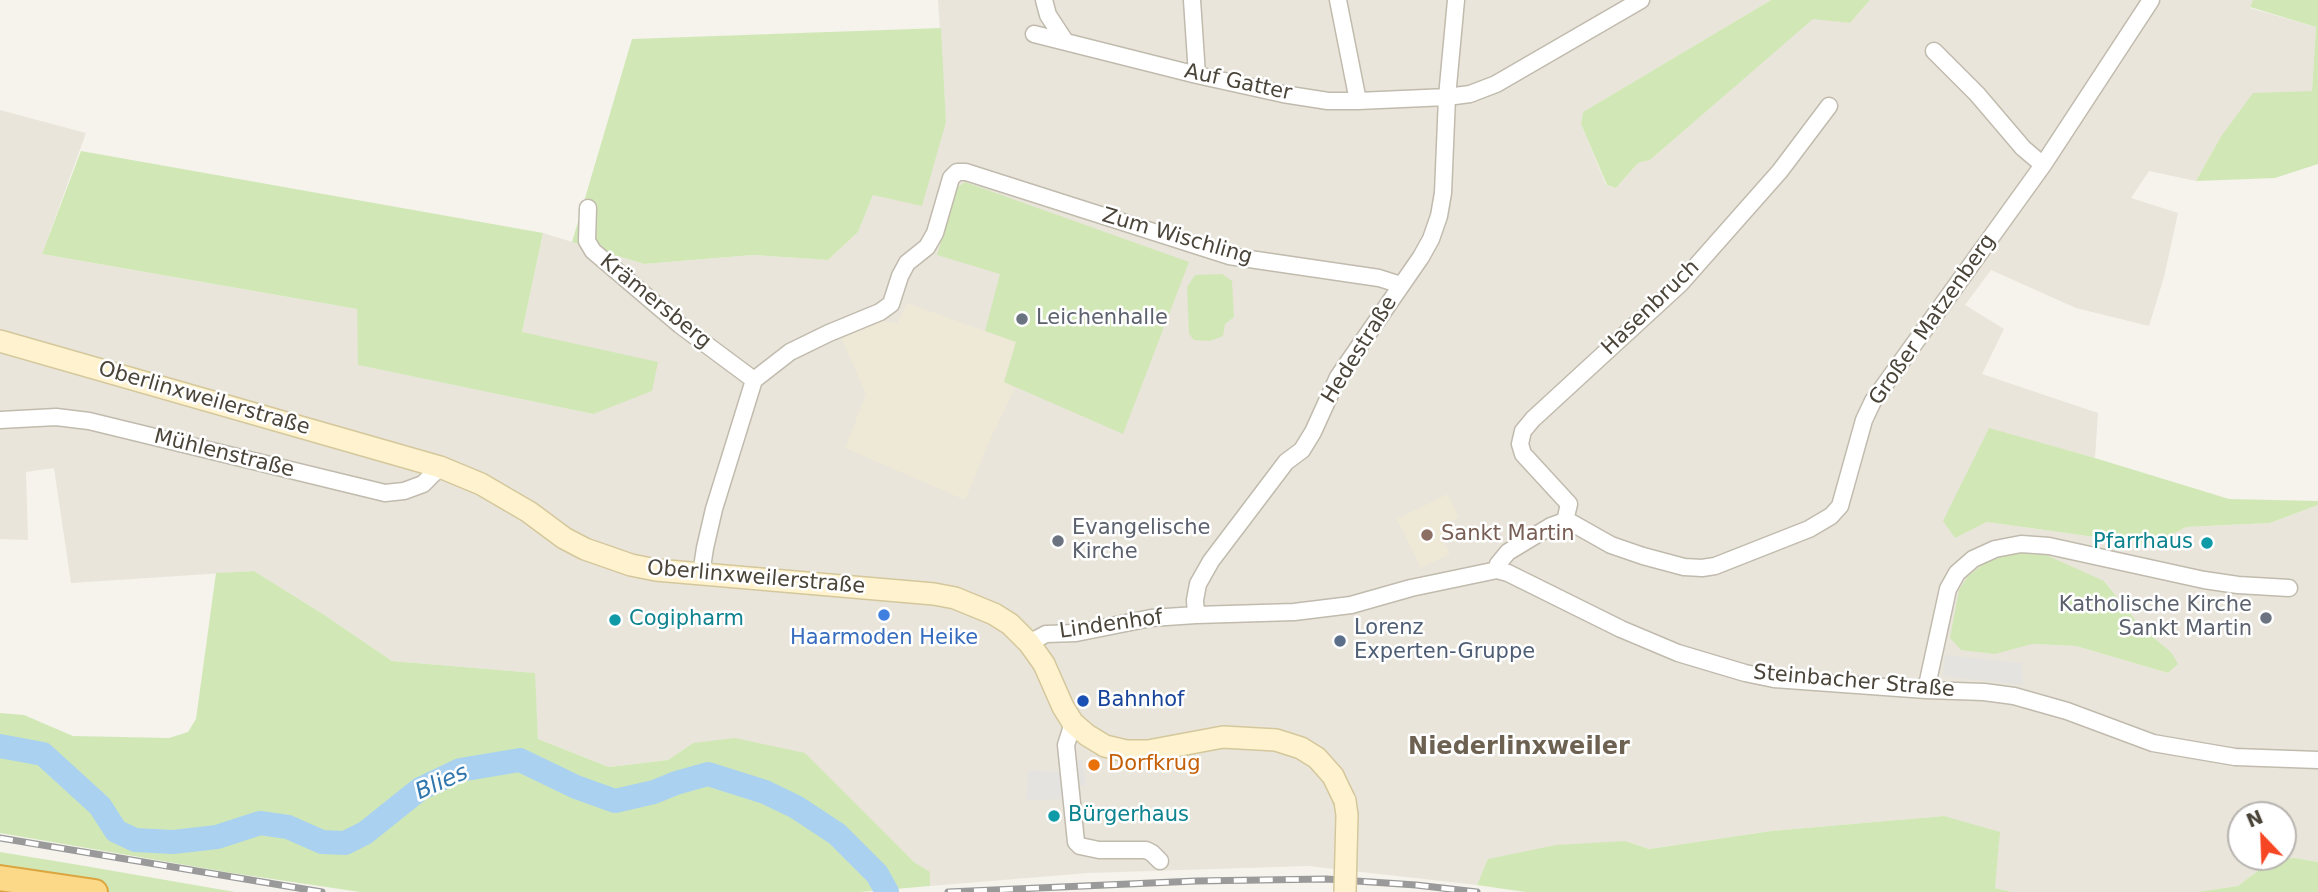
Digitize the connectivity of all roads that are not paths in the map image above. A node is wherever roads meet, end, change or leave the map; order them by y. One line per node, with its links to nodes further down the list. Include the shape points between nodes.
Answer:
1 (1044, 0): 8 (street)
2 (1192, 0): 10 (street)
3 (1338, 0): 12 (street)
4 (1456, 0): 11 (street, Hedestraße)
5 (1641, 0): 11 (street, Auf Gatter, via 1496,83)
6 (2151, 0): 14 (street, Großer Matzenberg)
7 (1034, 34): 8 (street, Auf Gatter)
8 (1065, 41): 10 (street, Auf Gatter)
9 (1934, 51): 14 (street)
10 (1197, 75): 12 (street, Auf Gatter, via 1283,94)
11 (1447, 97): 12 (street, Auf Gatter); 16 (street, Hedestraße, via 1439,216 1422,257)
12 (1358, 101)
13 (1829, 106): 21 (street, Hasenbruch, via 1780,171 1681,283 1523,431 1523,454 1569,504)
14 (2043, 165): 21 (street, Großer Matzenberg, via 1873,401 1840,506 1831,516 1810,529 1702,568 1643,556)
15 (588, 208): 18 (street, Krämersberg, via 587,241 593,251)
16 (1401, 285): 18 (street, Zum Wischling, via 1229,256 957,172 951,178 935,233 927,247 907,263 891,304 790,352); 25 (street, Hedestraße, via 1338,377 1302,450 1286,462 1211,561 1198,584)
17 (0, 341): 20 (main road, Oberlinxweilerstraße)
18 (754, 380): 23 (street, via 714,509)
19 (0, 420): 20 (street, Mühlenstraße, via 56,416 89,421 386,493 423,484)
20 (440, 467): 23 (main road, Oberlinxweilerstraße, via 481,484 564,538 602,556 656,570)
21 (1565, 521): 22 (street, via 1508,552)
22 (1497, 570): 25 (street, via 1351,605); 27 (street, Steinbacher Straße, via 1678,653 1745,673)
23 (701, 574): 26 (main road, Oberlinxweilerstraße, via 955,598 994,614)
24 (2288, 588): 27 (street, via 2204,580 2049,546 1995,548 1973,559 1948,589)
25 (1196, 615): 26 (street, Lindenhof, via 1046,634)
26 (1029, 643): 28 (main road, Oberlinxweilerstraße)
27 (1926, 690): 29 (street, Steinbacher Straße, via 2020,697 2153,744 2188,751)
28 (1073, 723): 30 (street, via 1066,745 1076,842 1099,850 1146,850); 33 (main road, bridge, via 1105,746 1126,751 1223,737 1276,740 1301,748 1326,767 1345,801)
29 (2318, 760)
30 (1160, 861)
31 (0, 878): 32 (highway)
32 (95, 892)
33 (1345, 892)

